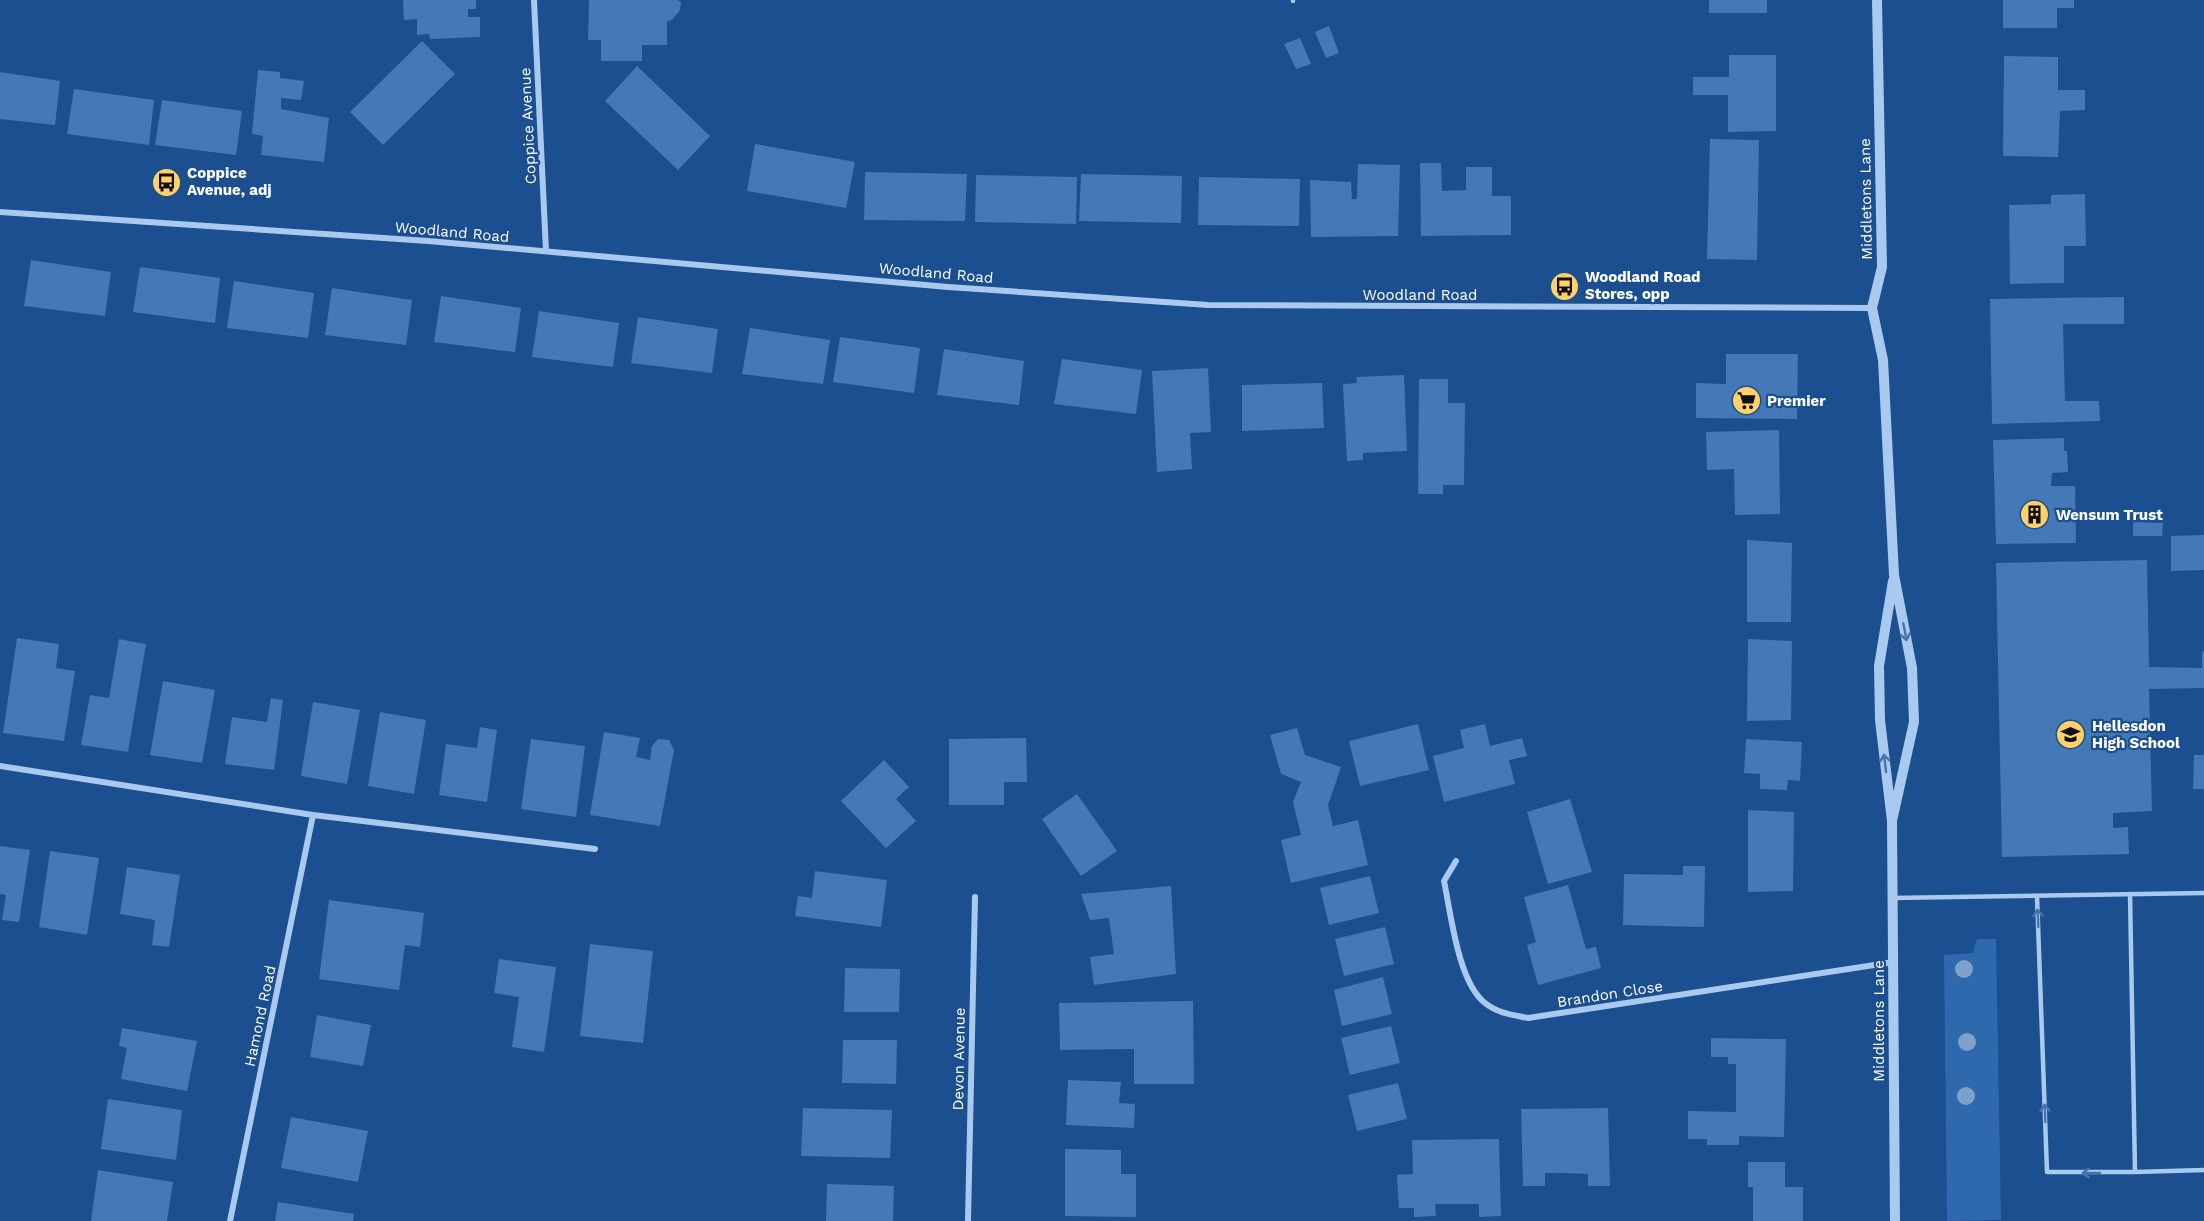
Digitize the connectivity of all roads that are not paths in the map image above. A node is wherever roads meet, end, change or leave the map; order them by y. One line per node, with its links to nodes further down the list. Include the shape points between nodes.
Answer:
1 (534, 0): 4 (street, Coppice Avenue)
2 (1877, 0): 5 (street, Middletons Lane, via 1882,267)
3 (0, 212): 4 (street, Woodland Road)
4 (546, 251): 5 (street, Woodland Road, via 948,287 1208,305)
5 (1872, 308): 6 (street, Middletons Lane, via 1883,360)
6 (1894, 574): 9 (street, Middletons Lane, one-way to 6, via 1880,720 1879,666); 9 (street, Middletons Lane, one-way to 9, via 1912,668 1914,722)
7 (0, 766): 8 (street)
8 (314, 815): 10 (street); 20 (street, Hamond Road)
9 (1892, 821): 16 (street, Middletons Lane)
10 (595, 849)
11 (1456, 861): 17 (street, Brandon Close, via 1444,881 1466,975 1485,1004 1505,1014 1528,1018)
12 (2204, 893): 13 (lane)
13 (2130, 894): 14 (lane); 19 (lane)
14 (2037, 896): 16 (lane); 19 (lane, one-way to 14, via 2047,1172)
15 (975, 897): 21 (street, Devon Avenue)
16 (1892, 898): 17 (street, Middletons Lane)
17 (1894, 962): 22 (street, Middletons Lane)
18 (2204, 1170): 19 (lane)
19 (2135, 1172)
20 (231, 1221)
21 (968, 1221)
22 (1895, 1221)

